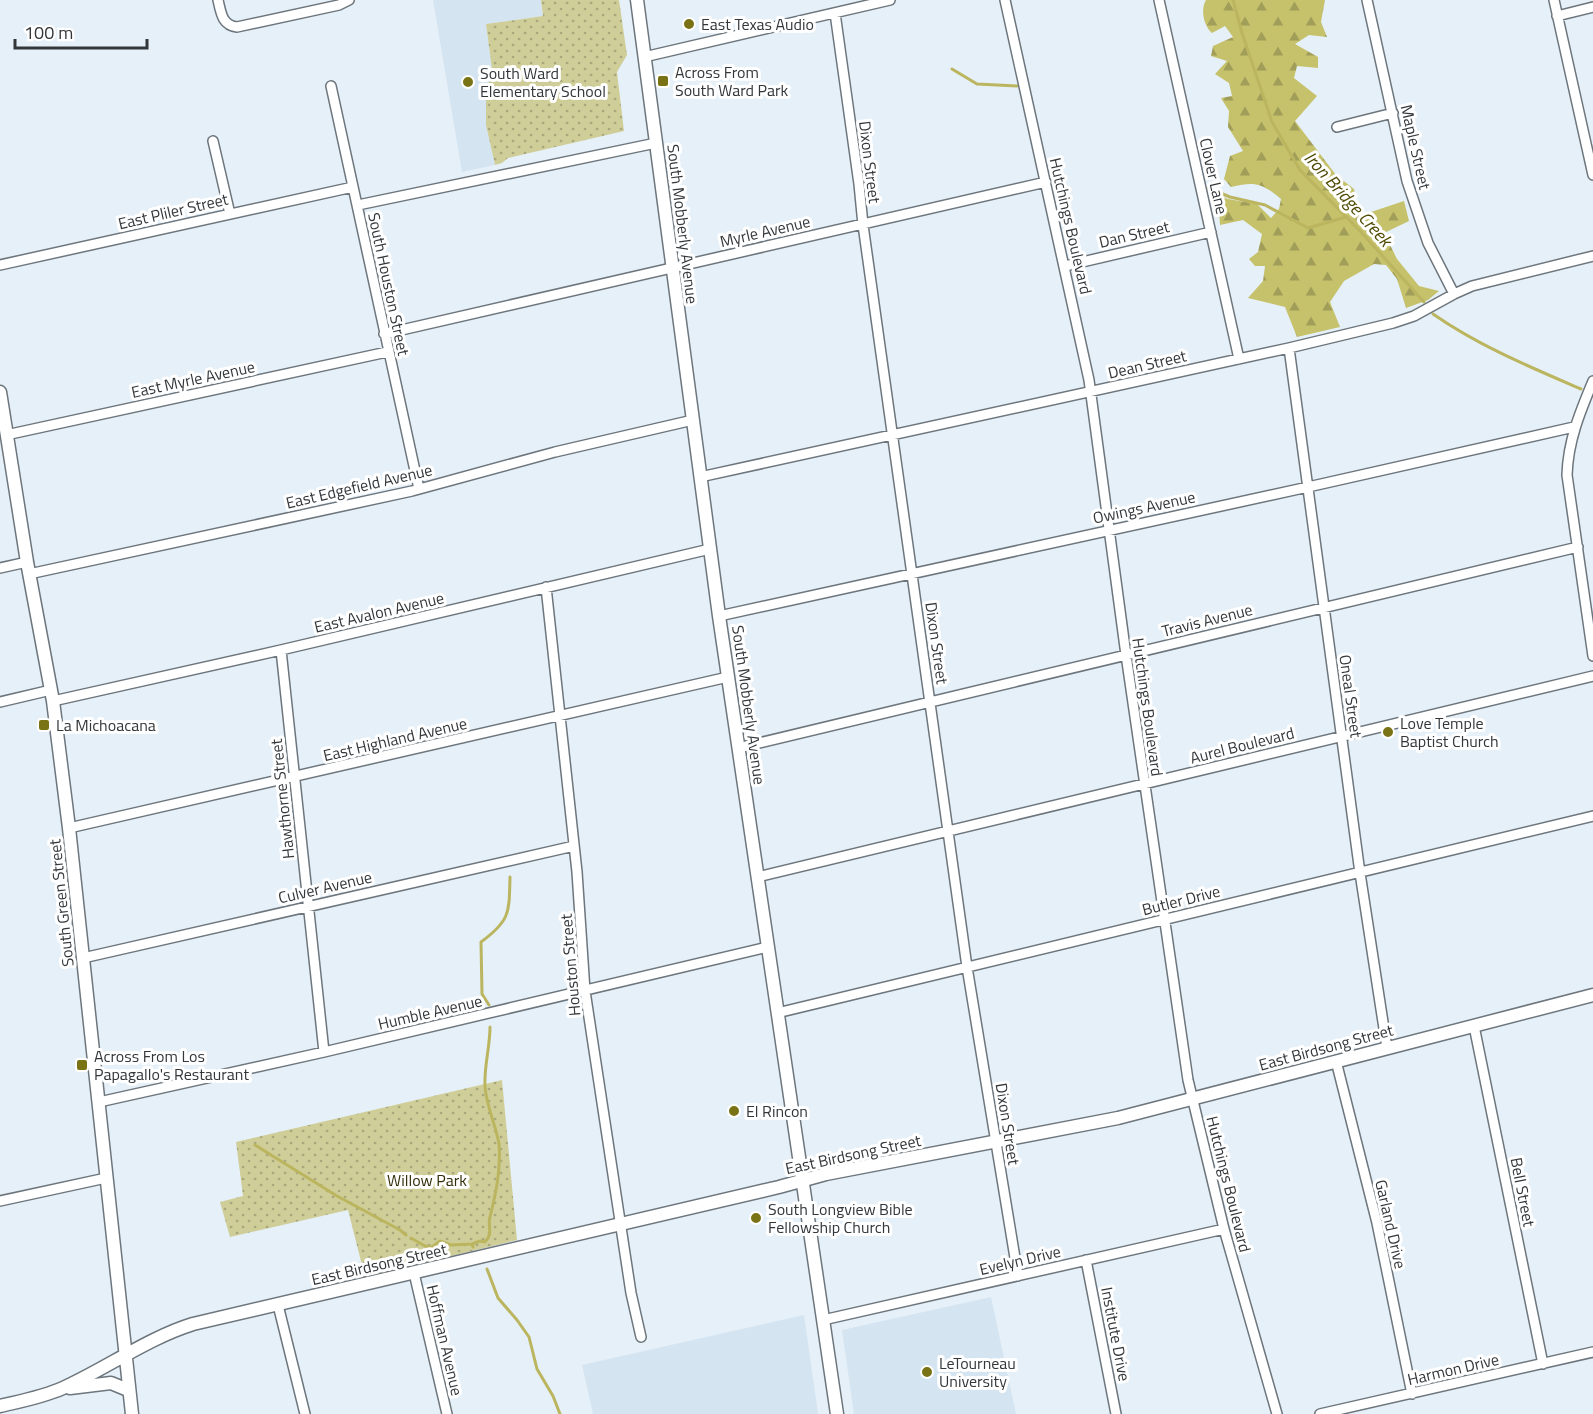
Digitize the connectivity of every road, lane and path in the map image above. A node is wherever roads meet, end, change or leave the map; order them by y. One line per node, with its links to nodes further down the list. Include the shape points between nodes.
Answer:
1 (219, 0): 2 (street, via 224,21 237,27)
2 (349, 0)
3 (637, 0): 12 (street, South Mobberly Avenue)
4 (890, 0): 10 (street)
5 (1005, 0): 19 (street, Hutchings Boulevard)
6 (1159, 0): 24 (street, Clover Lane)
7 (1367, 0): 14 (street, Maple Street)
8 (1554, 0): 11 (street)
9 (1593, 7): 11 (street)
10 (835, 13): 12 (street); 23 (street, Dixon Street)
11 (1557, 16): 18 (street)
12 (644, 57): 17 (street, South Mobberly Avenue)
13 (331, 86): 20 (street, South Houston Street)
14 (1393, 113): 15 (street); 29 (street, Maple Street, via 1407,181 1428,243)
15 (1337, 127)
16 (213, 141): 22 (street)
17 (656, 143): 21 (street); 28 (street, South Mobberly Avenue)
18 (1593, 175)
19 (1046, 182): 23 (street, Myrle Avenue); 27 (street, Hutchings Boulevard)
20 (353, 187): 21 (street, South Houston Street); 22 (street, East Pliler Street)
21 (358, 205): 30 (street, South Houston Street)
22 (230, 214): 26 (street, East Pliler Street)
23 (863, 225): 28 (street, Myrle Avenue); 40 (street, Dixon Street)
24 (1211, 232): 27 (street, Dan Street); 33 (street, Clover Lane)
25 (1593, 256): 29 (street, Dean Street)
26 (0, 265)
27 (1065, 266): 36 (street, Hutchings Boulevard)
28 (672, 268): 30 (street, Myrle Avenue); 38 (street, South Mobberly Avenue)
29 (1454, 294): 31 (street, Dean Street, via 1405,320)
30 (384, 334): 32 (street, South Houston Street)
31 (1289, 348): 33 (street, Dean Street); 43 (street, Oneal Street)
32 (387, 352): 41 (street, East Myrle Avenue); 44 (street, South Houston Street)
33 (1239, 359): 36 (street, Dean Street)
34 (1593, 381): 39 (street)
35 (0, 392): 37 (street, South Green Street)
36 (1091, 392): 40 (street, Dean Street); 45 (street, Hutchings Boulevard)
37 (2, 418): 41 (street, South Green Street)
38 (693, 420): 42 (street, South Mobberly Avenue); 44 (street, East Edgefield Avenue)
39 (1574, 427): 43 (street, Owings Avenue); 46 (street, via 1568,475)
40 (893, 434): 42 (street, Dean Street); 50 (street, Dixon Street)
41 (6, 435): 49 (street, South Green Street)
42 (700, 477): 47 (street, South Mobberly Avenue)
43 (1308, 487): 45 (street, Owings Avenue); 52 (street, Oneal Street)
44 (419, 489): 49 (street, East Edgefield Avenue)
45 (1108, 530): 50 (street, Owings Avenue); 55 (street, Hutchings Boulevard)
46 (1578, 547): 52 (street, Travis Avenue); 56 (street)
47 (710, 549): 51 (street, East Avalon Avenue); 53 (street, South Mobberly Avenue)
48 (0, 568): 49 (street, East Edgefield Avenue)
49 (28, 568): 59 (street, South Green Street)
50 (912, 574): 53 (street, Owings Avenue); 61 (street, Dixon Street)
51 (546, 587): 54 (street, East Avalon Avenue); 62 (street, Houston Street)
52 (1324, 608): 55 (street, Travis Avenue); 63 (street, Oneal Street)
53 (719, 616): 58 (street, South Mobberly Avenue)
54 (281, 650): 59 (street, East Avalon Avenue); 65 (street, Hawthorne Street)
55 (1126, 655): 61 (street, Travis Avenue); 66 (street, Hutchings Boulevard)
56 (1593, 656)
57 (1593, 676): 63 (street, Aurel Boulevard)
58 (728, 677): 62 (street, East Highland Avenue); 64 (street, South Mobberly Avenue)
59 (52, 695): 60 (street, East Avalon Avenue); 68 (street, South Green Street)
60 (0, 702)
61 (930, 702): 64 (street, Travis Avenue); 69 (street, Dixon Street)
62 (559, 716): 65 (street, East Highland Avenue); 70 (street, Houston Street)
63 (1341, 737): 66 (street, Aurel Boulevard); 71 (street, Oneal Street)
64 (738, 748): 72 (street, South Mobberly Avenue)
65 (295, 778): 68 (street, East Highland Avenue); 73 (street, Hawthorne Street)
66 (1144, 784): 69 (street, Aurel Boulevard); 74 (street, Hutchings Boulevard)
67 (1593, 816): 71 (street, Butler Drive)
68 (69, 828): 76 (street, South Green Street)
69 (948, 831): 72 (street, Aurel Boulevard); 77 (street, Dixon Street)
70 (574, 846): 73 (street, Culver Avenue); 78 (street, Houston Street)
71 (1360, 873): 74 (street, Butler Drive); 82 (street, Oneal Street)
72 (757, 877): 75 (street, South Mobberly Avenue)
73 (307, 907): 76 (street, Culver Avenue); 83 (street, Hawthorne Street)
74 (1164, 920): 77 (street, Butler Drive); 85 (street, Hutchings Boulevard)
75 (768, 947): 78 (street, Humble Avenue); 80 (street, South Mobberly Avenue)
76 (83, 958): 86 (street, South Green Street)
77 (967, 967): 80 (street, Butler Drive); 87 (street, Dixon Street)
78 (585, 991): 83 (street, Humble Avenue); 91 (street, Houston Street)
79 (1593, 995): 81 (street, East Birdsong Street)
80 (777, 1013): 89 (street, South Mobberly Avenue)
81 (1474, 1026): 82 (street, East Birdsong Street); 101 (street, Bell Street)
82 (1387, 1048): 84 (street, East Birdsong Street)
83 (324, 1052): 86 (street, Humble Avenue)
84 (1336, 1061): 85 (street, East Birdsong Street); 104 (street, Garland Drive, via 1377,1223)
85 (1192, 1099): 87 (street, East Birdsong Street); 92 (street, Hutchings Boulevard)
86 (99, 1102): 88 (street, South Green Street)
87 (995, 1142): 89 (street, East Birdsong Street); 95 (street, Dixon Street)
88 (106, 1178): 90 (street); 100 (street, South Green Street)
89 (802, 1180): 91 (street, East Birdsong Street); 97 (street, South Mobberly Avenue)
90 (0, 1201)
91 (622, 1224): 94 (street, East Birdsong Street); 98 (street, Houston Street)
92 (1224, 1228): 93 (street, Evelyn Drive); 111 (street, Hutchings Boulevard)
93 (1086, 1260): 95 (street, Evelyn Drive); 110 (street, Institute Drive)
94 (414, 1273): 96 (street, East Birdsong Street); 108 (street, Hoffman Avenue)
95 (1018, 1276): 97 (street, Evelyn Drive)
96 (278, 1305): 100 (street, East Birdsong Street, via 187,1326); 107 (street)
97 (823, 1320): 109 (street, South Mobberly Avenue)
98 (641, 1337)
99 (1593, 1352): 101 (street, Harmon Drive)
100 (124, 1357): 102 (street, East Birdsong Street); 103 (street, South Green Street)
101 (1543, 1364): 104 (street, Harmon Drive)
102 (57, 1390): 103 (street, via 105,1383); 105 (street)
103 (129, 1390): 106 (street, South Green Street)
104 (1412, 1394): 112 (street, Harmon Drive)
105 (0, 1406)
106 (132, 1414)
107 (305, 1414)
108 (447, 1414)
109 (837, 1414)
110 (1116, 1414)
111 (1277, 1414)
112 (1320, 1414)

